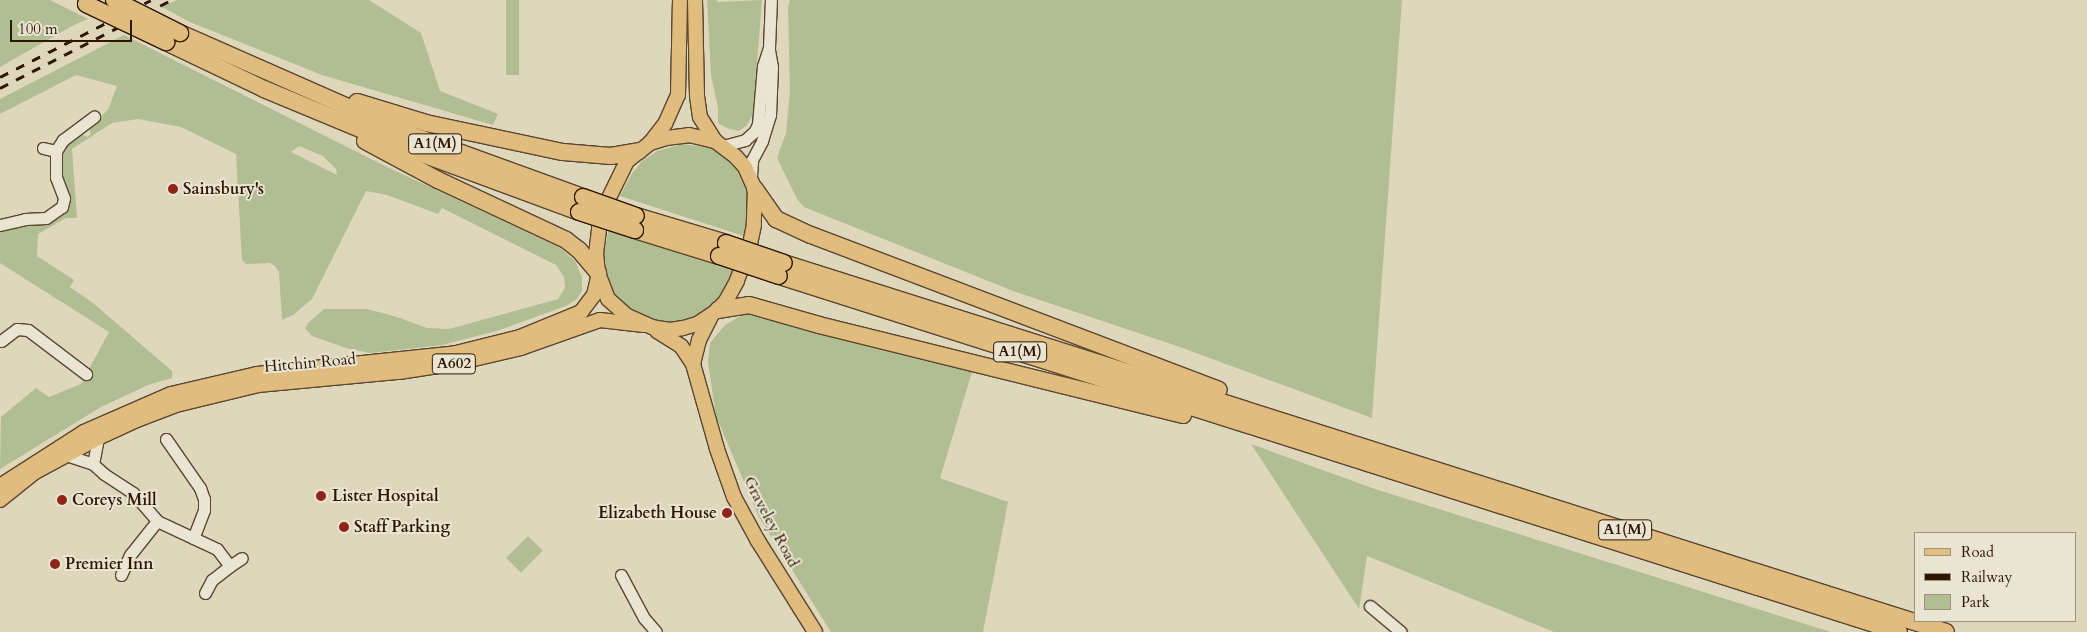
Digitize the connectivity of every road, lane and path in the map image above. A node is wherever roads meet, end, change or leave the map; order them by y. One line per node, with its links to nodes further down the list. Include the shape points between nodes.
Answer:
1 (114, 0): 7 (highway, A1(M), bridge)
2 (680, 0): 11 (main road, via 678,95 665,124)
3 (696, 0): 10 (main road, via 700,117)
4 (771, 0): 6 (street)
5 (82, 2): 8 (highway, A1(M), bridge)
6 (768, 47): 10 (street, via 760,116 755,131 741,142); 14 (street, via 772,67 770,115 752,160)
7 (290, 82): 11 (highway, via 426,123 563,152 611,156); 15 (highway, A1(M))
8 (306, 107): 15 (highway, A1(M), via 406,148); 18 (highway, via 438,180 566,240 579,250)
9 (94, 117): 13 (street, via 63,140)
10 (719, 143): 11 (main road, via 689,135 666,138); 14 (main road, via 736,157)
11 (644, 147): 18 (main road, via 627,161 603,210 597,241)
12 (43, 148): 13 (street)
13 (56, 151): 16 (street, via 56,176 64,198 62,207 46,218)
14 (753, 183): 19 (main road, via 754,224 750,249 734,288); 24 (highway, via 776,219 844,249 1157,365)
15 (581, 205): 17 (highway, A1(M), bridge)
16 (1, 222)
17 (782, 269): 24 (highway, A1(M)); 25 (highway, A1(M))
18 (598, 275): 20 (main road, via 608,299); 30 (main road, Hitchin Road / A602, via 594,295 581,312 520,337 456,353 257,374 171,394 84,432)
19 (715, 313): 20 (main road, via 683,328 670,330); 22 (main road, via 701,334); 25 (highway, A1(M), via 749,305 1146,406)
20 (648, 326): 22 (main road, Graveley Road, via 681,346); 26 (main road, Hitchin Road / A602, via 600,320 520,348 457,363 236,389 176,405)
21 (0, 341): 23 (street, via 17,329 28,330)
22 (693, 364): 43 (main road, Graveley Road, via 734,497)
23 (86, 374)
24 (1304, 427): 40 (highway, A1(M))
25 (1262, 430): 45 (highway, A1(M))
26 (98, 438): 28 (main road, Hitchin Road / A602); 29 (street)
27 (166, 439): 33 (street, via 204,499 204,510)
28 (66, 455): 29 (street); 31 (main road, Hitchin Road / A602, via 35,472)
29 (93, 464): 32 (street, via 133,493)
30 (0, 486)
31 (0, 500)
32 (157, 521): 33 (street); 36 (street)
33 (192, 538): 35 (street, via 221,552)
34 (242, 558): 35 (street)
35 (230, 566): 38 (street, via 212,580)
36 (121, 567)
37 (621, 574): 42 (street, via 644,618)
38 (205, 593)
39 (1370, 606): 44 (street)
40 (1914, 622)
41 (1915, 622): 46 (highway, A1(M))
42 (656, 632)
43 (815, 632)
44 (1401, 632)
45 (1899, 632)
46 (1946, 632)

